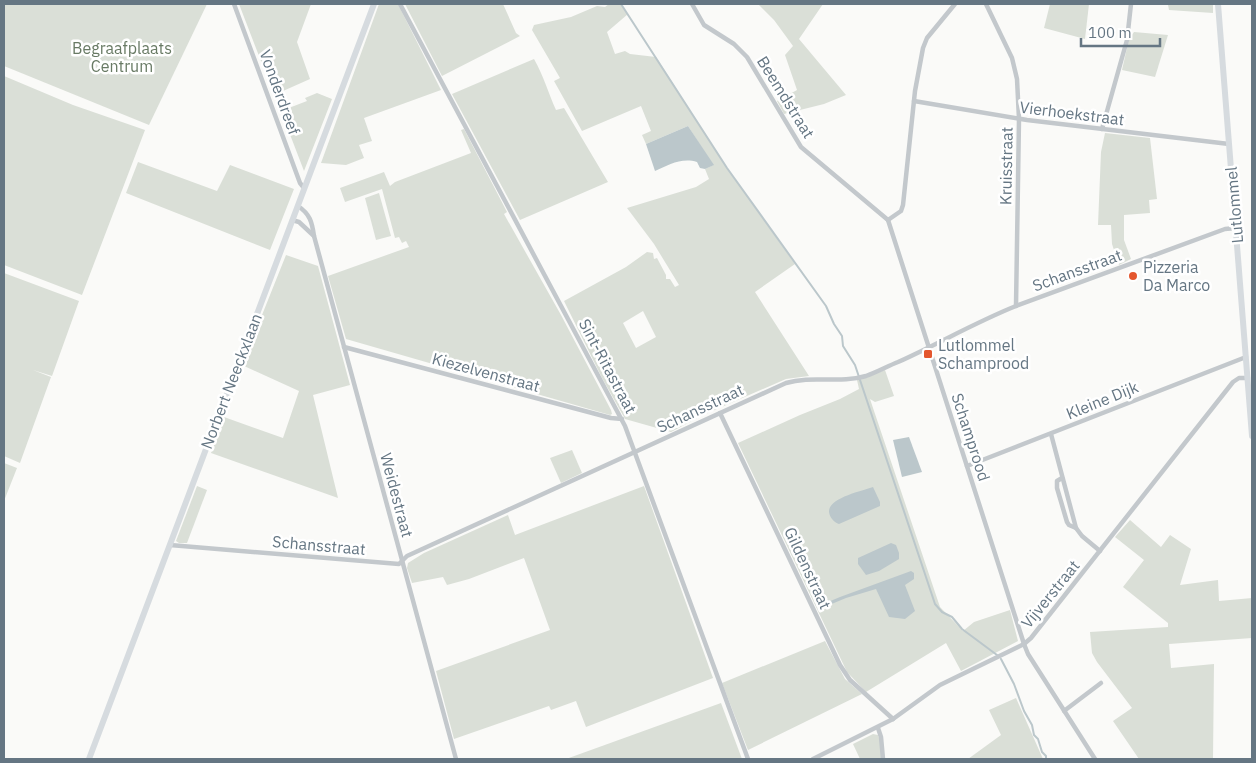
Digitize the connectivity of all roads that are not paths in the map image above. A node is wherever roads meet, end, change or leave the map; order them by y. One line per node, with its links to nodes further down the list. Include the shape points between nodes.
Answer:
1 (234, 4): 13 (street, Vonderdreef)
2 (374, 4): 13 (main road, Norbert Neeckxlaan)
3 (400, 4): 25 (street, Sint-Ritastraat)
4 (692, 4): 16 (street, Beemdstraat, via 704,25 734,44 747,57 801,147)
5 (955, 4): 9 (street, via 925,43)
6 (986, 4): 10 (street, Kruisstraat, via 1016,68)
7 (1131, 4): 11 (street, via 1127,40)
8 (1218, 4): 12 (main road, Lutlommel)
9 (914, 102): 10 (street, Vierhoekstraat); 16 (street, via 903,205 901,211)
10 (1019, 119): 11 (street, Vierhoekstraat); 19 (street, Kruisstraat)
11 (1102, 129): 12 (street, Vierhoekstraat)
12 (1229, 144): 17 (main road, Lutlommel)
13 (304, 188): 14 (main road, Norbert Neeckxlaan)
14 (298, 206): 15 (main road, Norbert Neeckxlaan); 18 (street, Weidestraat, via 311,219)
15 (292, 220): 18 (street); 32 (main road, Norbert Neeckxlaan)
16 (888, 220): 21 (street, Schamprood)
17 (1236, 228): 19 (street, Schansstraat, via 1225,229); 22 (main road, Lutlommel, via 1248,346)
18 (314, 236): 20 (street, Weidestraat)
19 (1016, 306): 21 (street, Schansstraat)
20 (344, 347): 25 (street, Kiezelvenstraat); 34 (street, Weidestraat)
21 (929, 348): 24 (street, Schansstraat, via 859,378 794,380); 29 (street, Schamprood)
22 (1246, 357): 23 (main road, Lutlommel); 26 (street, Kleine Dijk)
23 (1248, 378): 27 (main road, Lutlommel); 33 (street, Vijverstraat, via 1233,382)
24 (720, 413): 28 (street, Schansstraat); 38 (street, Gildenstraat, via 840,665 850,680)
25 (622, 419): 28 (street, Sint-Ritastraat)
26 (1051, 434): 29 (street, Kleine Dijk); 30 (street)
27 (1252, 436)
28 (635, 452): 34 (street, Schansstraat); 42 (street, Sint-Ritastraat)
29 (967, 466): 35 (street, Schamprood)
30 (1062, 478): 31 (street); 31 (street, via 1057,481 1057,488 1067,522)
31 (1076, 528): 33 (street)
32 (170, 545): 34 (street, Schansstraat, via 394,564); 40 (main road, Norbert Neeckxlaan)
33 (1100, 551): 35 (street, Vijverstraat)
34 (402, 560): 41 (street, Weidestraat)
35 (1024, 644): 37 (street, Schamprood); 38 (street, Vijverstraat, via 940,685)
36 (1101, 682): 37 (street)
37 (1064, 711): 45 (street, Schamprood)
38 (893, 719): 39 (street, Vijverstraat)
39 (878, 728): 43 (street, Vijverstraat); 44 (street)
40 (89, 759)
41 (456, 759)
42 (748, 759)
43 (813, 759)
44 (883, 759)
45 (1094, 759)

